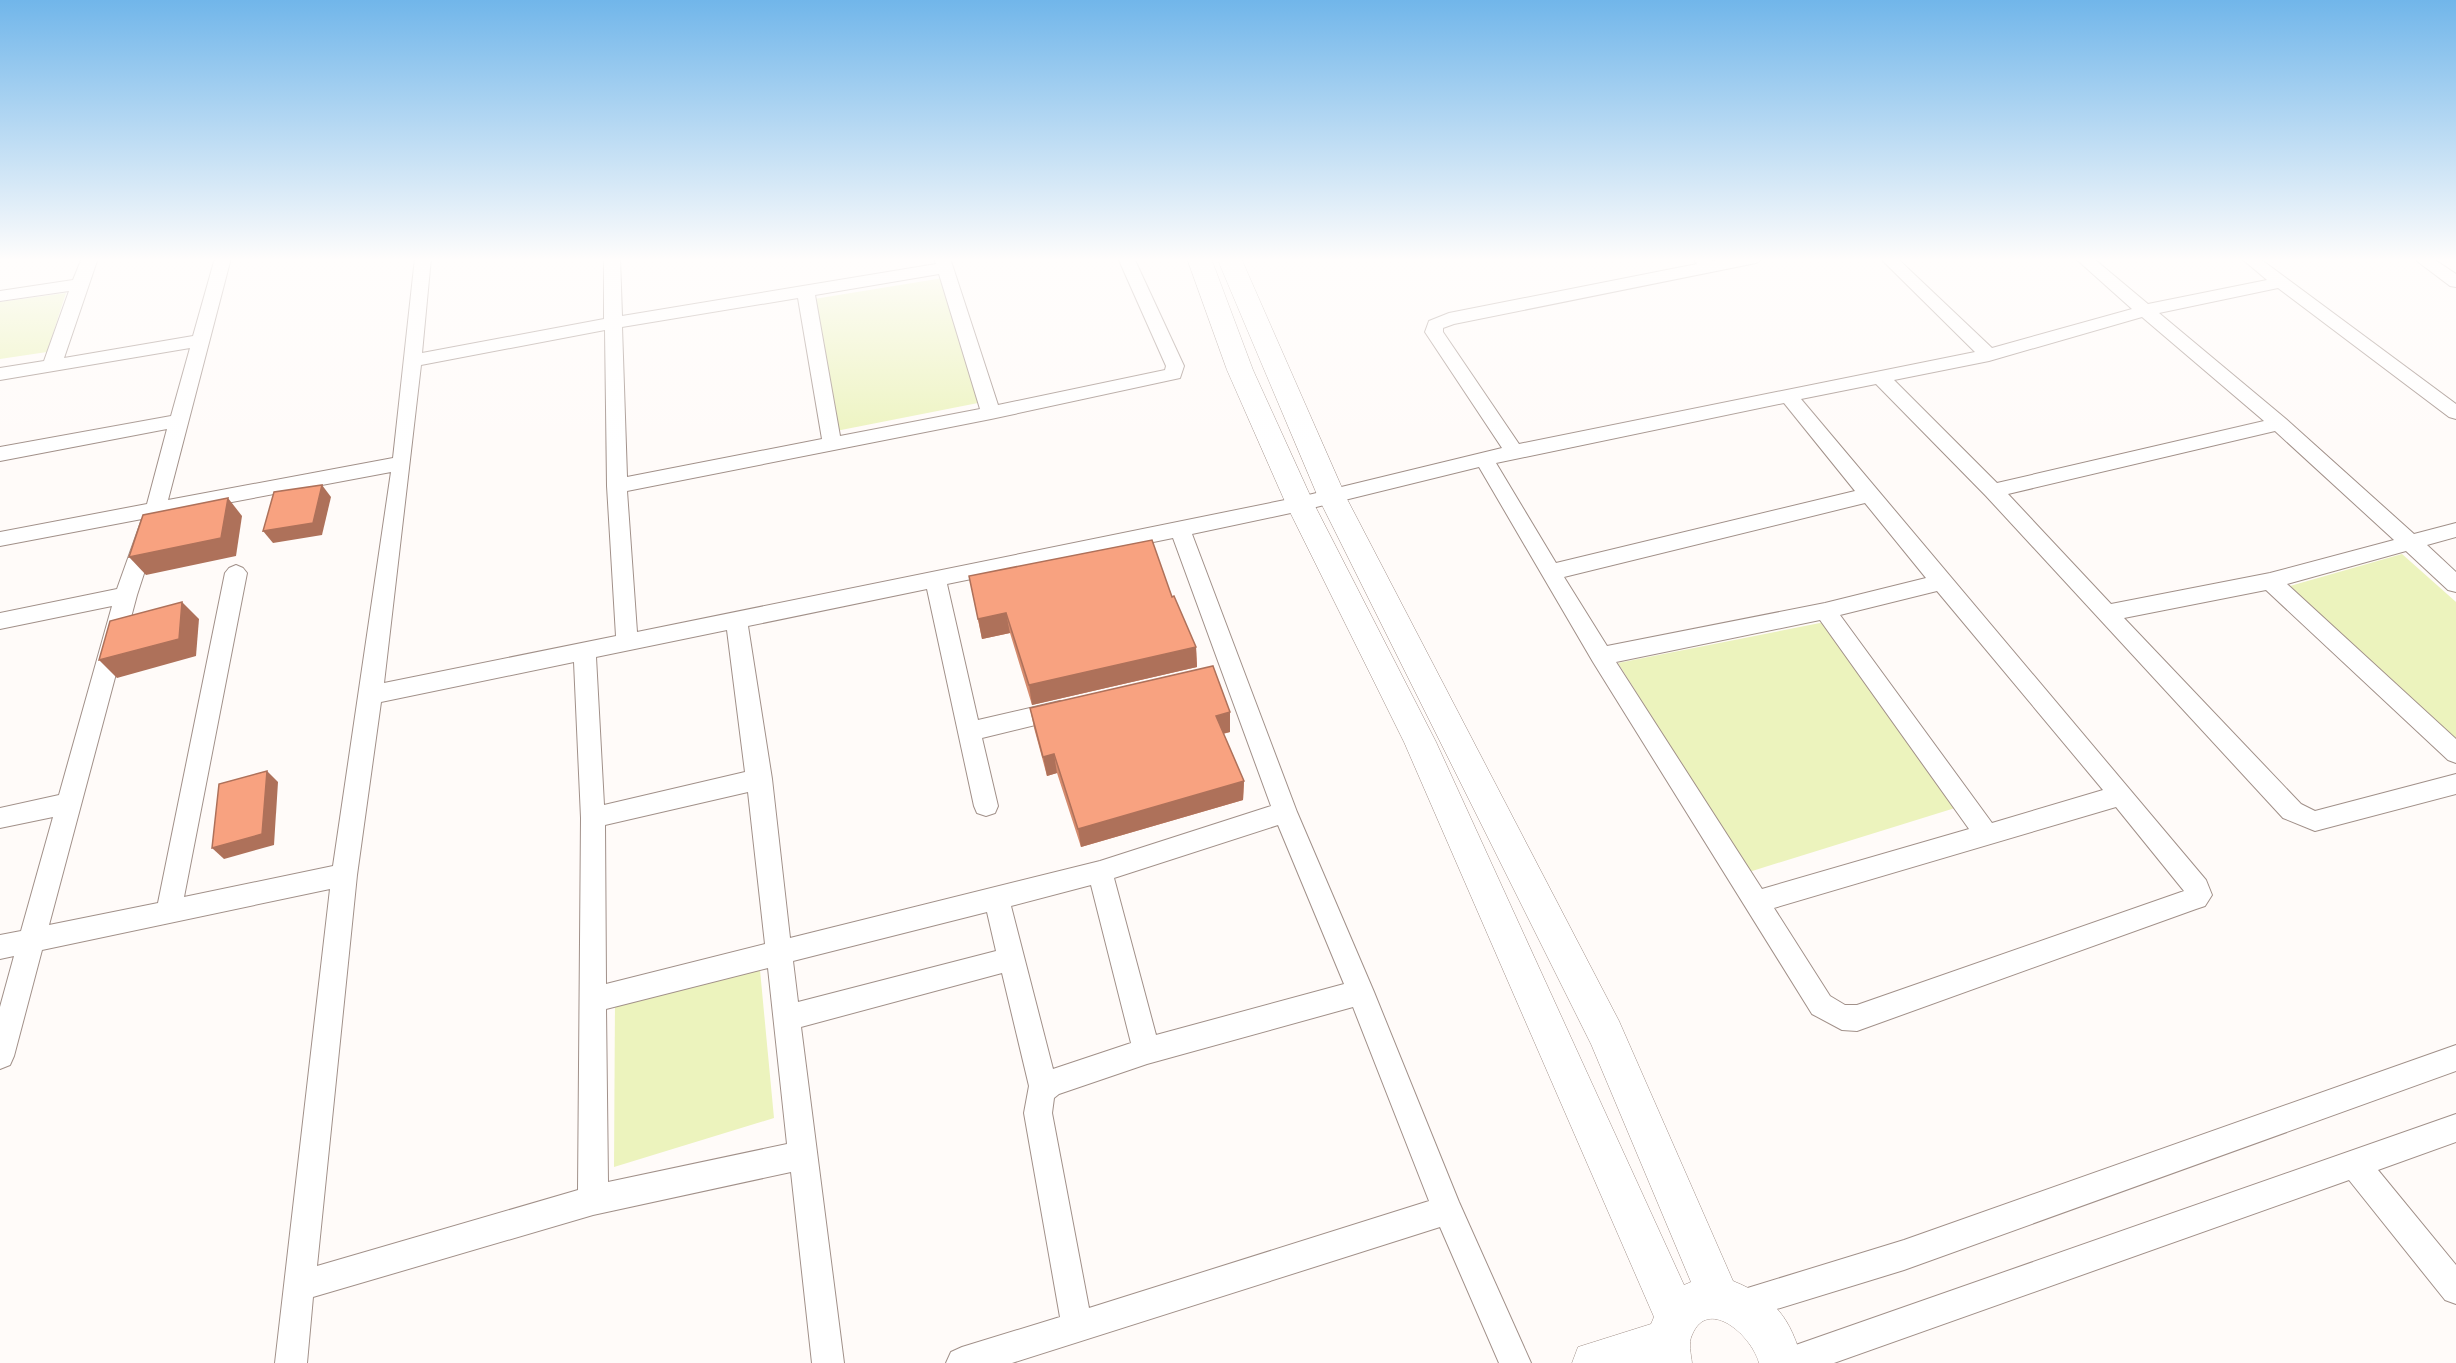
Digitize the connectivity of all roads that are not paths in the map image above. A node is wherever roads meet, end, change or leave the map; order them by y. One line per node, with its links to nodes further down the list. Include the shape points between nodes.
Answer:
1 (67, 322): 19 (street)
2 (206, 322): 16 (street)
3 (416, 322): 18 (street)
4 (622, 322): 15 (street)
5 (811, 322): 29 (street)
6 (962, 322): 25 (street)
7 (1155, 322): 25 (street, via 1175,366 1173,374)
8 (1222, 322): 37 (street, via 1240,370)
9 (1252, 322): 37 (street)
10 (1443, 322): 30 (street, via 1435,325 1434,332)
11 (1954, 322): 17 (street)
12 (2106, 322): 17 (street)
13 (2160, 322): 28 (street)
14 (2335, 322): 24 (street)
15 (614, 323): 18 (street); 34 (street)
16 (201, 340): 19 (street); 27 (street)
17 (1989, 355): 21 (street)
18 (412, 361): 33 (street)
19 (52, 366): 20 (street)
20 (0, 374)
21 (1881, 378): 23 (street); 35 (street)
22 (2456, 394): 24 (street)
23 (1789, 397): 30 (street); 36 (street)
24 (2437, 398): 26 (street)
25 (991, 413): 29 (street)
26 (2456, 413)
27 (178, 421): 31 (street); 38 (street)
28 (2279, 424): 35 (street); 42 (street)
29 (832, 443): 34 (street)
30 (1515, 452): 32 (street)
31 (0, 453)
32 (1484, 460): 37 (street); 43 (street)
33 (402, 463): 38 (street); 57 (street)
34 (617, 486): 54 (street)
35 (1993, 491): 51 (street)
36 (1868, 495): 43 (street); 47 (street)
37 (1316, 500): 39 (street); 93 (street, via 1606,1034); 95 (street)
38 (155, 510): 41 (street); 49 (street)
39 (1180, 530): 45 (street); 66 (street, via 1219,673)
40 (2456, 530): 42 (street)
41 (0, 539)
42 (2409, 542): 46 (street); 48 (street)
43 (1552, 572): 56 (street)
44 (236, 573): 74 (street)
45 (935, 578): 52 (street); 59 (street)
46 (2270, 581): 51 (street); 60 (street)
47 (1940, 582): 50 (street); 63 (street)
48 (2456, 584)
49 (126, 595): 53 (street); 64 (street)
50 (1825, 611): 56 (street); 69 (street)
51 (2106, 613): 62 (street, via 2283,803 2304,819 2315,821)
52 (736, 620): 54 (street); 61 (street)
53 (0, 621)
54 (627, 642): 55 (street)
55 (585, 651): 57 (street); 68 (street)
56 (1601, 656): 73 (street)
57 (371, 694): 71 (street)
58 (1083, 705): 59 (street)
59 (969, 732): 65 (street)
60 (2456, 753)
61 (760, 779): 68 (street); 77 (street)
62 (2456, 784)
63 (2122, 795): 69 (street); 73 (street, via 2197,888 2196,898 1857,1018 1842,1017 1821,1005)
64 (69, 803): 67 (street); 75 (street)
65 (986, 806)
66 (1285, 812): 70 (street); 79 (street)
67 (0, 818)
68 (593, 818): 80 (street)
69 (1986, 834): 73 (street)
70 (1100, 872): 72 (street); 82 (street)
71 (344, 875): 74 (street); 92 (street)
72 (996, 898): 77 (street); 78 (street)
73 (1757, 902)
74 (169, 910): 75 (street)
75 (33, 940): 76 (street); 83 (street)
76 (0, 947)
77 (778, 953): 80 (street); 81 (street)
78 (1011, 959): 81 (street); 85 (street)
79 (1361, 992): 82 (street); 90 (street)
80 (595, 999): 89 (street)
81 (786, 1018): 87 (street)
82 (1147, 1051): 85 (street, via 1050,1083)
83 (0, 1056)
84 (2456, 1058): 93 (street, via 1904,1256)
85 (1044, 1089): 94 (street, via 1038,1113)
86 (2456, 1128): 88 (street)
87 (803, 1155): 89 (street); 97 (street)
88 (2354, 1164): 91 (street); 102 (street)
89 (593, 1200): 92 (street)
90 (1447, 1210): 94 (street); 99 (street)
91 (2453, 1281)
92 (300, 1286): 96 (street)
93 (1730, 1302): 95 (street, via 1698,1299 1681,1310); 101 (street, via 1761,1321 1775,1342)
94 (1077, 1328): 98 (street)
95 (1672, 1340): 100 (street)
96 (291, 1363)
97 (828, 1363)
98 (962, 1363)
99 (1515, 1363)
100 (1594, 1363)
101 (1781, 1363)
102 (1790, 1363)

